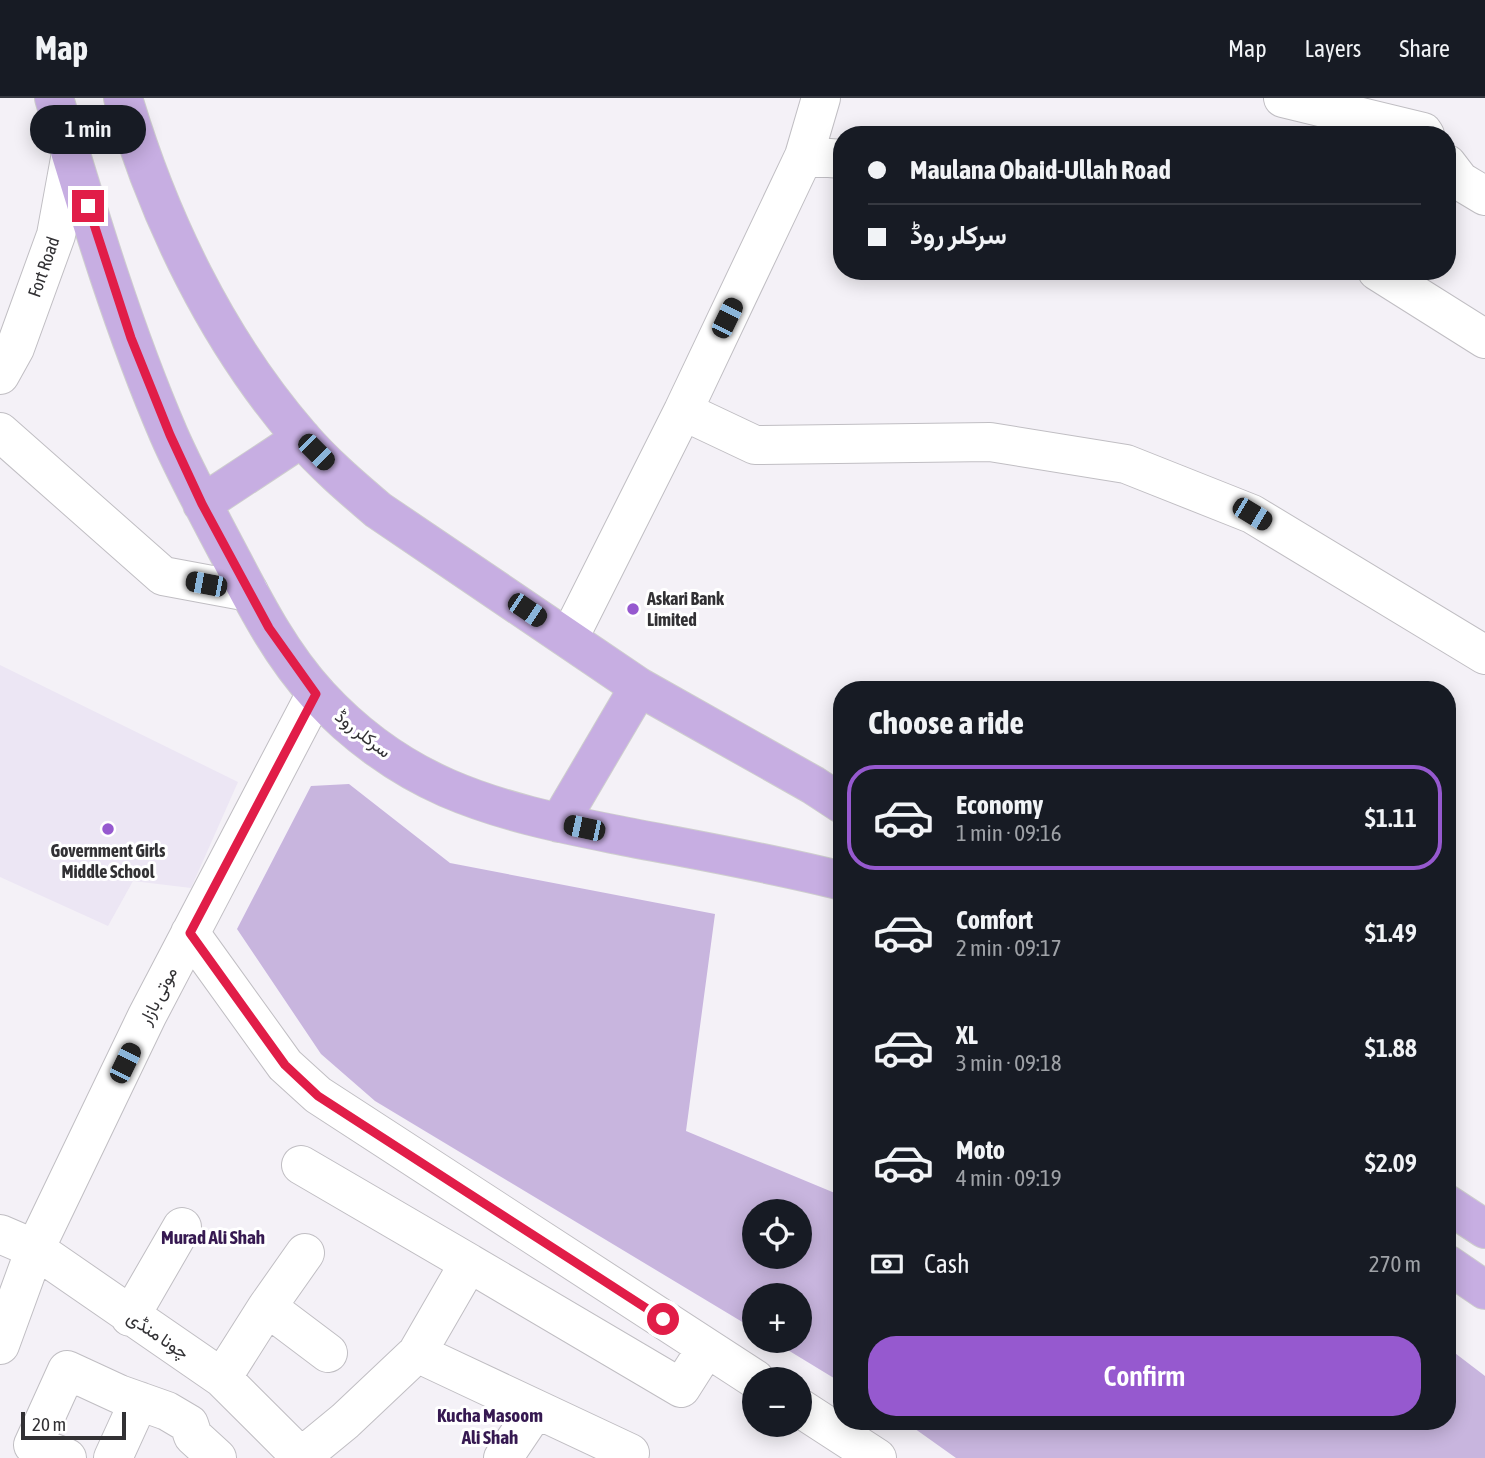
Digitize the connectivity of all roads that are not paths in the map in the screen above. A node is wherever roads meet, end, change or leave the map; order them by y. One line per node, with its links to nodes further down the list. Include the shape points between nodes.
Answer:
1 (54, 98): 6 (main road, سرکلر روڈ)
2 (123, 98): 16 (main road, via 164,215 194,274 234,344)
3 (821, 98): 7 (street)
4 (1283, 98): 5 (street)
5 (1398, 126)
6 (71, 153): 13 (street, Fort Road, via 56,235 15,348); 17 (main road, سرکلر روڈ, via 131,338)
7 (804, 156): 8 (street); 14 (street)
8 (833, 158)
9 (1456, 176): 10 (street)
10 (1485, 196)
11 (1391, 280): 12 (street)
12 (1485, 339)
13 (0, 375)
14 (683, 411): 19 (street); 20 (street, via 755,445 990,442 1125,464 1252,514)
15 (0, 432): 18 (street, via 163,576)
16 (302, 438): 17 (main road); 19 (main road, via 378,510)
17 (202, 504): 18 (main road, سرکلر روڈ)
18 (249, 592): 22 (main road, سرکلر روڈ)
19 (569, 638): 21 (main road)
20 (1485, 655)
21 (639, 687): 23 (main road); 24 (main road)
22 (316, 694): 24 (main road, سرکلر روڈ, via 370,743 415,772 496,806); 26 (street, موتی بازار)
23 (833, 798)
24 (559, 823): 25 (main road, سرکلر روڈ)
25 (833, 879)
26 (190, 933): 32 (street, موتی بازار); 45 (street, via 285,1065 318,1096)
27 (301, 1165): 34 (street)
28 (1456, 1210): 30 (main road)
29 (182, 1227): 39 (street)
30 (1485, 1229)
31 (0, 1234): 32 (street, چونا منڈی)
32 (35, 1249): 39 (street, چونا منڈی); 41 (street, موتی بازار)
33 (305, 1254): 38 (street)
34 (469, 1263): 40 (street); 43 (street)
35 (1456, 1270): 36 (main road)
36 (1485, 1290)
37 (617, 1300): 40 (street)
38 (267, 1307): 42 (street); 46 (street)
39 (130, 1317): 46 (street, چونا منڈی)
40 (594, 1336): 44 (street, via 681,1388)
41 (0, 1345)
42 (328, 1353)
43 (417, 1353): 48 (street); 52 (street, via 345,1421)
44 (702, 1355)
45 (742, 1371)
46 (222, 1378): 52 (street, چونا منڈی)
47 (139, 1401): 53 (street, via 67,1370 33,1445); 54 (street); 55 (street, via 189,1424 193,1436)
48 (536, 1409): 56 (street); 57 (street, via 630,1453)
49 (812, 1416): 50 (street)
50 (833, 1429)
51 (834, 1430): 58 (street)
52 (292, 1455)
53 (68, 1458)
54 (113, 1458)
55 (217, 1458)
56 (503, 1458)
57 (626, 1458)
58 (877, 1458)

